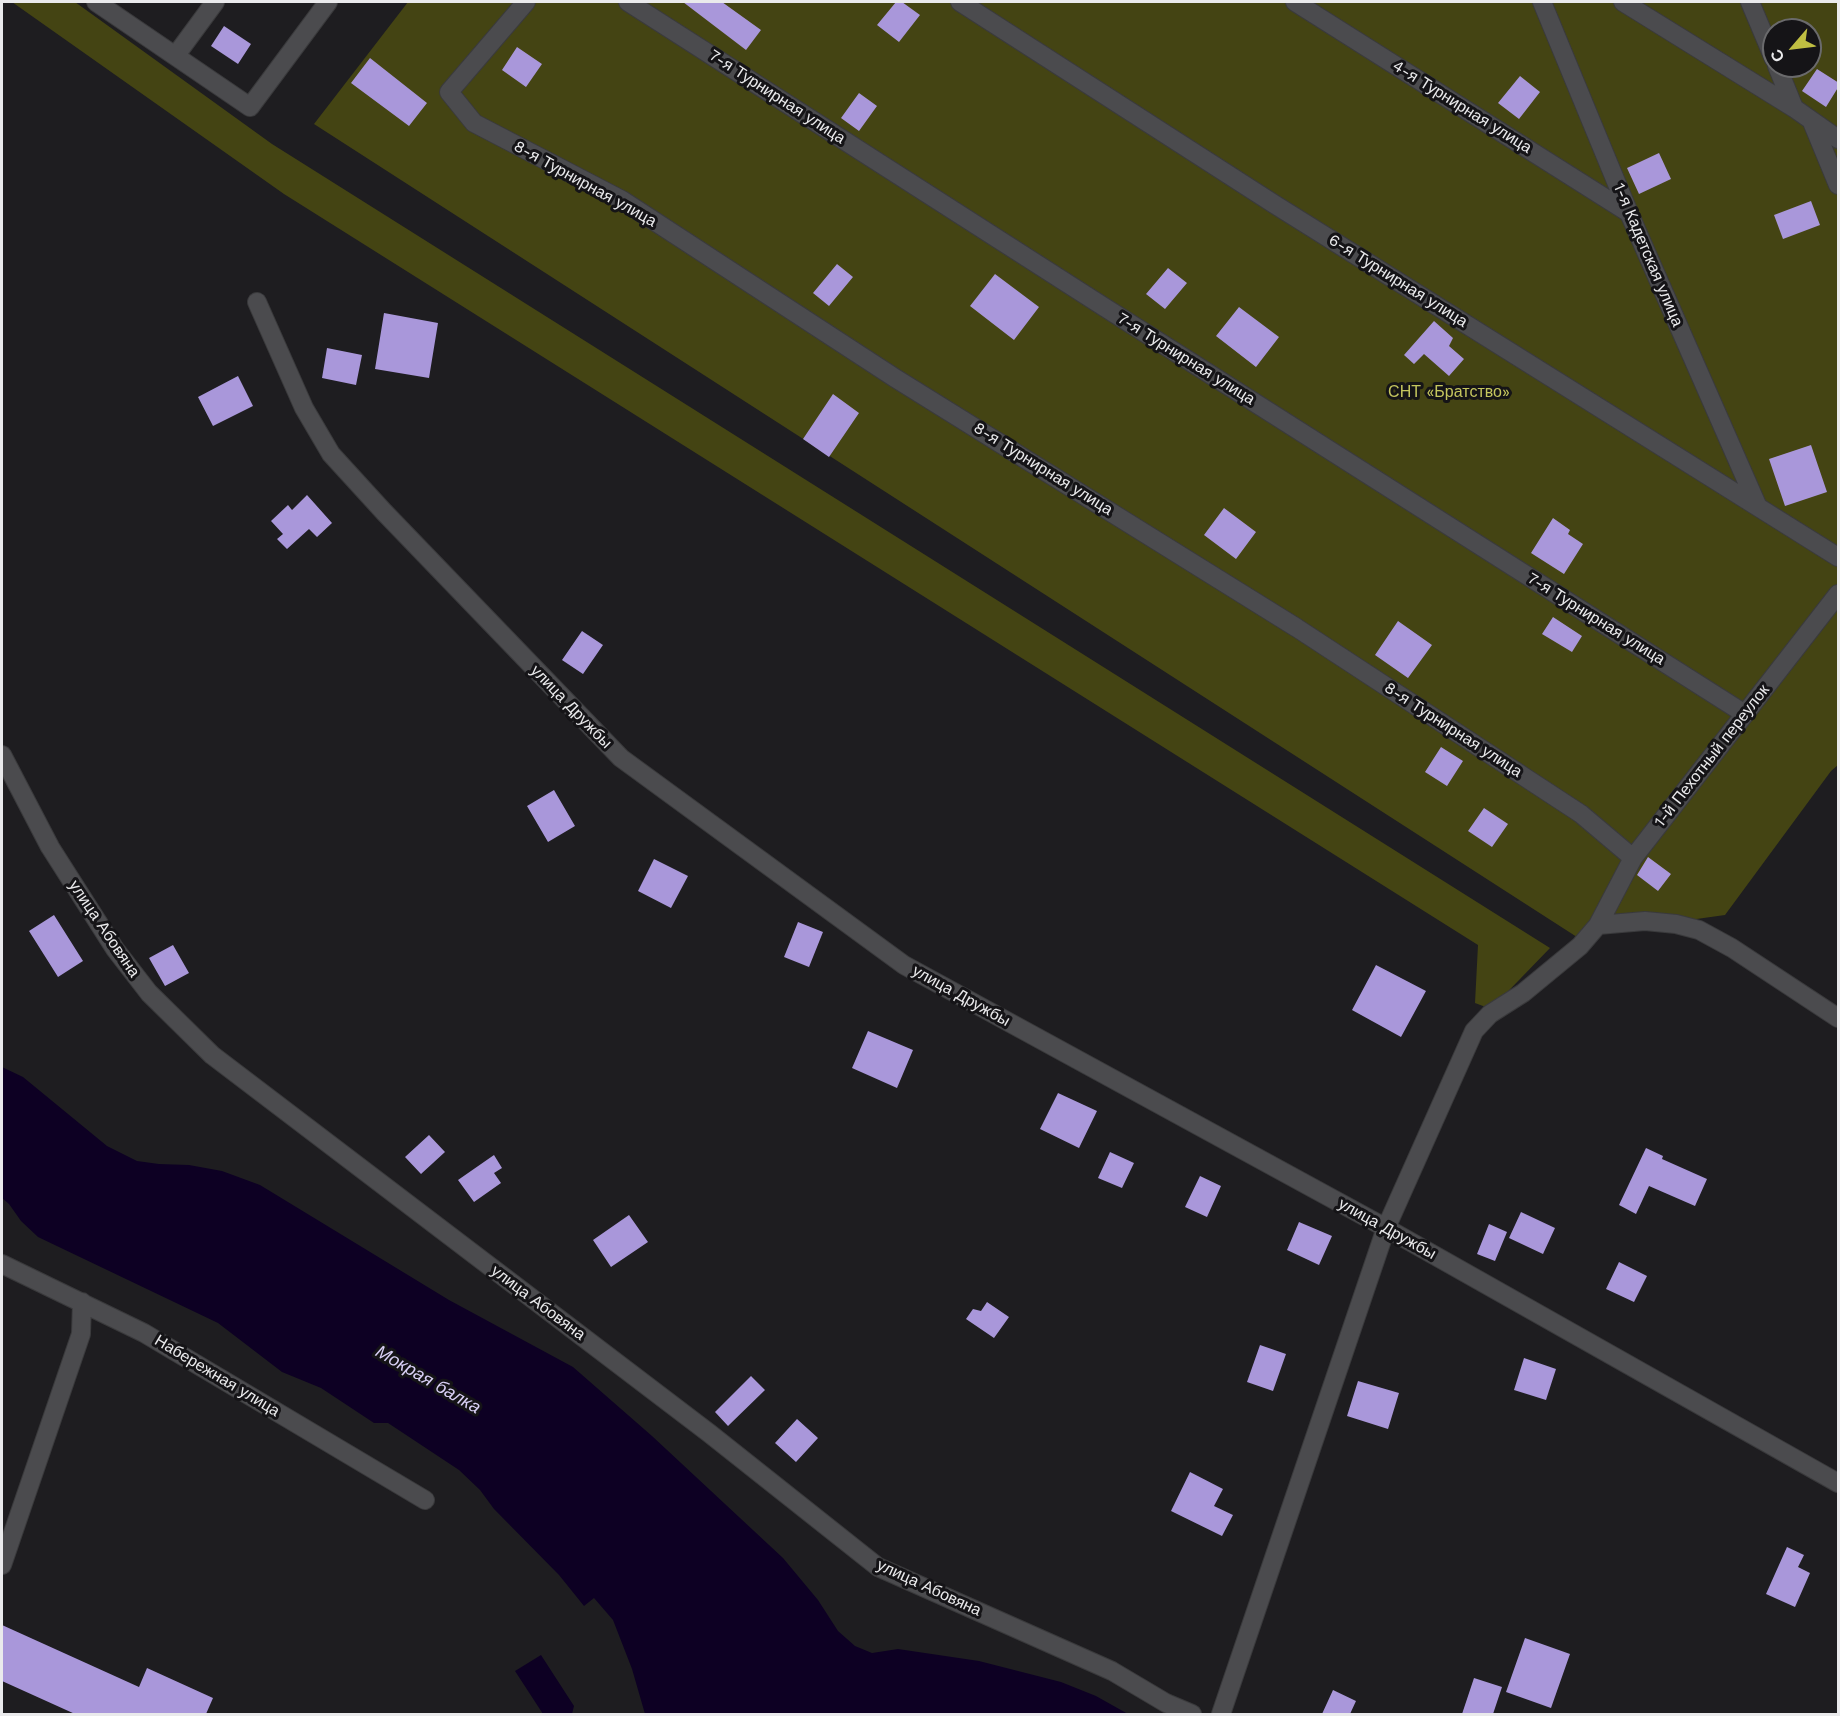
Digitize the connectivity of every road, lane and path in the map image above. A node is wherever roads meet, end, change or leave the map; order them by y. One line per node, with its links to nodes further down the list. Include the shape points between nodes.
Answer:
1 (96, 2): 12 (street)
2 (215, 2): 12 (street)
3 (328, 2): 12 (street, via 250,107)
4 (526, 2): 25 (street, 8-я Турнирная улица, via 448,92 474,123 622,200 895,378 1287,622 1581,814)
5 (628, 2): 23 (street, 7-я Турнирная улица)
6 (960, 2): 20 (street, 6-я Турнирная улица)
7 (1295, 2): 18 (street, 4-я Турнирная улица)
8 (1542, 2): 18 (street, 1-я Кадетская улица)
9 (1623, 2): 14 (street)
10 (1750, 2): 11 (street)
11 (1762, 30)
12 (176, 55)
13 (1782, 78): 14 (street)
14 (1794, 108): 15 (street)
15 (1812, 122): 16 (street); 17 (street)
16 (1839, 139)
17 (1839, 184)
18 (1629, 213): 20 (street, 1-я Кадетская улица)
19 (257, 302): 28 (street, улица Дружбы, via 304,408 332,454 621,758 904,965)
20 (1758, 507): 21 (street, 6-я Турнирная улица)
21 (1839, 557)
22 (1839, 594): 23 (street, 1-й Пехотный переулок)
23 (1745, 714): 25 (street, 1-й Пехотный переулок)
24 (2, 756): 34 (street, улица Абовяна, via 50,847 115,949 149,993 212,1055 709,1433 878,1567 1112,1671)
25 (1633, 858): 26 (street, 1-й Пехотный переулок)
26 (1598, 925): 27 (street, via 1645,921 1699,930); 28 (street, 1-й Пехотный переулок, via 1580,946 1523,993 1490,1014 1474,1031)
27 (1839, 1018)
28 (1386, 1228): 31 (street, улица Дружбы); 35 (street, 1-й Пехотный переулок)
29 (2, 1264): 30 (street, Набережная улица)
30 (82, 1302): 32 (street, Набережная улица, via 144,1332); 33 (street, via 81,1334)
31 (1839, 1483)
32 (425, 1500)
33 (2, 1565)
34 (1192, 1714)
35 (1221, 1714)

